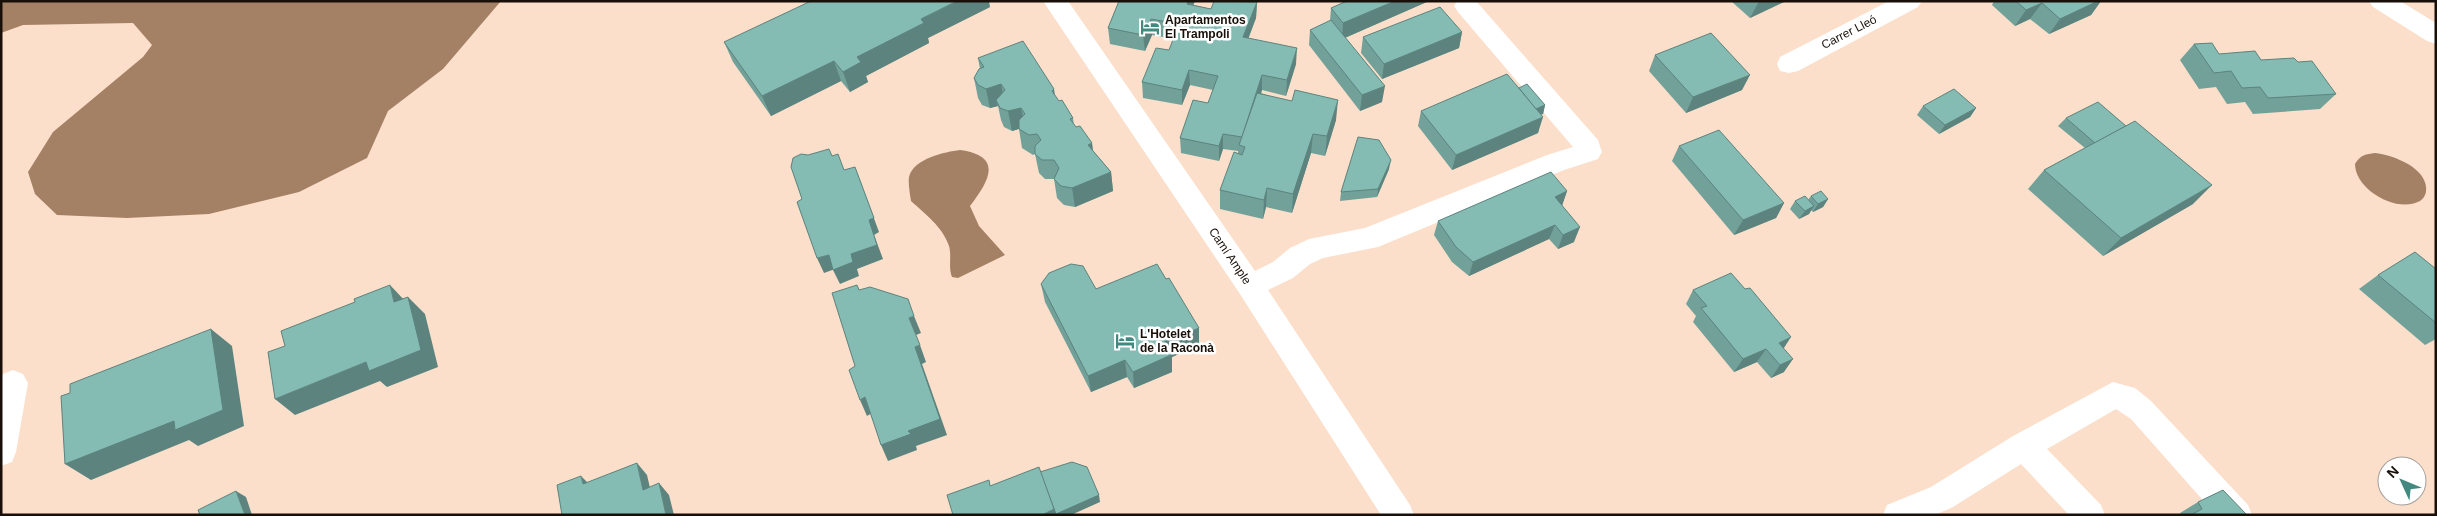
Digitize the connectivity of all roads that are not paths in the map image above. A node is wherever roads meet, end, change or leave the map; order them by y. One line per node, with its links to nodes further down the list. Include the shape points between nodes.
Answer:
1 (1055, 1): 7 (street, Camí Ample)
2 (1910, 1): 6 (street, Carrer Lleó)
3 (2381, 1): 5 (street)
4 (1466, 6): 7 (street, via 1589,147 1589,152 1556,162 1368,239 1319,247)
5 (2436, 35)
6 (1789, 64)
7 (1250, 286): 11 (street, Camí Ample)
8 (13, 383): 10 (street)
9 (2024, 446): 12 (street, via 1942,498); 13 (street); 14 (street, via 2113,395 2125,397 2155,424)
10 (1, 452)
11 (1399, 515)
12 (1898, 515)
13 (2090, 515)
14 (2237, 515)

